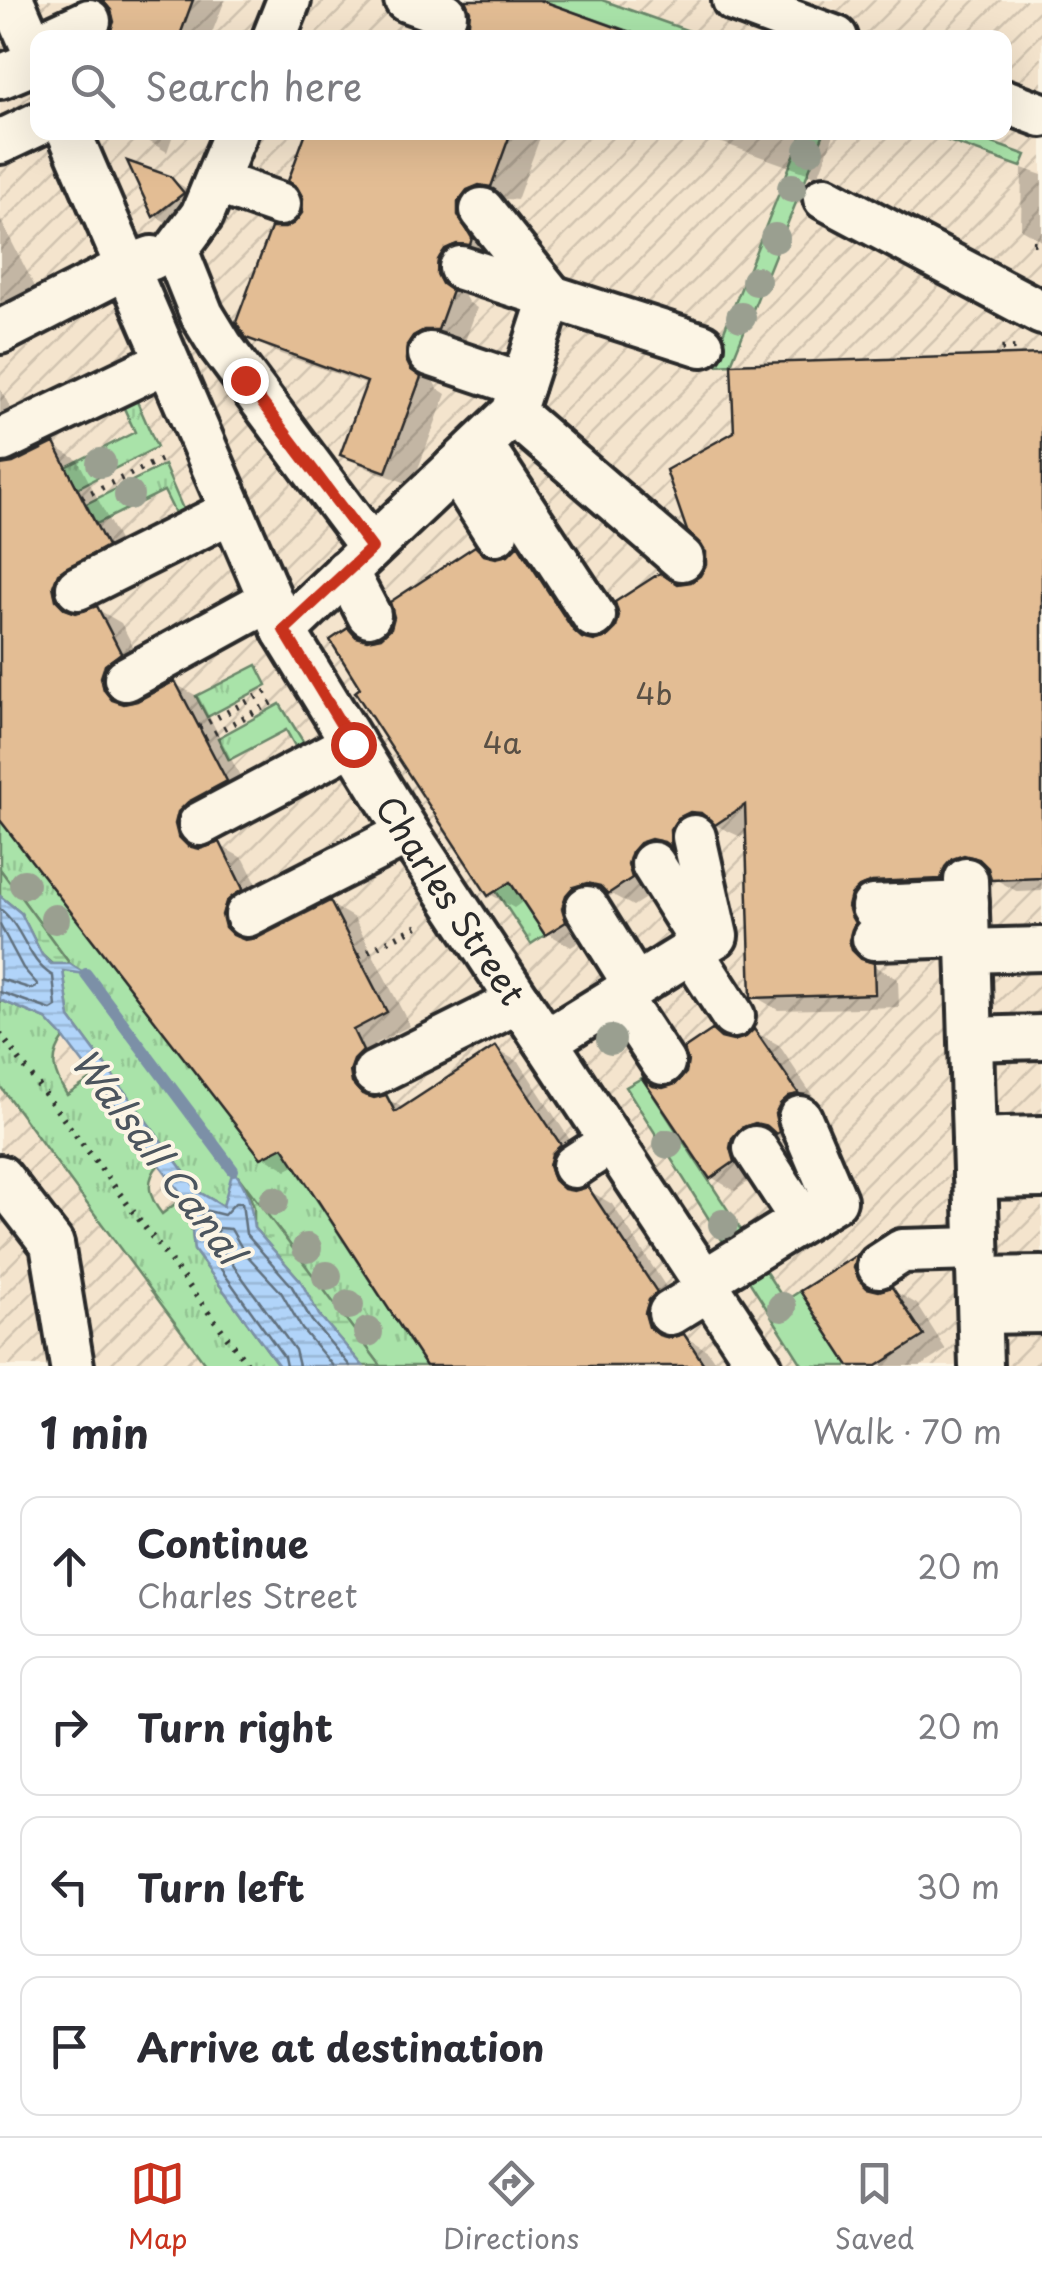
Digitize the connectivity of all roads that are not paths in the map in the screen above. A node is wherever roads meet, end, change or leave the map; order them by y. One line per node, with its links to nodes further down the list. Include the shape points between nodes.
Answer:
1 (12, 0): 4 (street)
2 (289, 0): 5 (street)
3 (734, 0): 6 (street)
4 (36, 30)
5 (277, 30)
6 (815, 30)
7 (30, 57): 8 (street)
8 (0, 77)
9 (1012, 104): 10 (street)
10 (1042, 116)
11 (30, 128): 14 (street)
12 (72, 140): 20 (street, Charles Street)
13 (233, 140): 15 (street)
14 (0, 142)
15 (216, 182): 17 (street); 19 (street)
16 (825, 198): 23 (street)
17 (280, 204)
18 (482, 210): 22 (street)
19 (176, 250): 20 (street); 34 (street, via 202,315)
20 (127, 268): 24 (street); 27 (street, Charles Street)
21 (461, 268): 22 (street)
22 (551, 296): 25 (street); 28 (street)
23 (1042, 313)
24 (0, 332)
25 (702, 345)
26 (430, 354): 28 (street)
27 (167, 360): 29 (street); 31 (street, Charles Street)
28 (518, 399): 30 (street); 33 (street)
29 (2, 440)
30 (468, 456): 32 (street); 34 (street); 38 (street)
31 (232, 512): 35 (street); 36 (street, Charles Street)
32 (496, 532)
33 (673, 537)
34 (359, 559): 36 (street); 37 (street)
35 (78, 588)
36 (277, 615): 39 (street); 40 (street, Charles Street)
37 (369, 615)
38 (594, 616)
39 (126, 679)
40 (353, 744): 41 (street); 42 (street, Charles Street)
41 (200, 824)
42 (408, 833): 46 (street); 52 (street, Charles Street)
43 (694, 837): 50 (street, via 716,936)
44 (642, 871): 50 (street)
45 (586, 908): 51 (street)
46 (247, 915)
47 (967, 918): 48 (street); 49 (street); 55 (street)
48 (873, 922)
49 (1042, 949)
50 (692, 951): 51 (street); 53 (street)
51 (632, 988): 56 (street); 57 (street)
52 (520, 1001): 56 (street, Charles Street); 58 (street)
53 (733, 1016)
54 (1042, 1037): 55 (street)
55 (971, 1039): 63 (street)
56 (546, 1041): 61 (street, Charles Street)
57 (674, 1056)
58 (375, 1073)
59 (800, 1118): 67 (street, via 836,1200)
60 (1042, 1138): 63 (street)
61 (612, 1141): 64 (street); 71 (street, Charles Street)
62 (743, 1156): 67 (street)
63 (975, 1158): 65 (street); 70 (street)
64 (574, 1166)
65 (1042, 1176)
66 (0, 1177): 74 (street, via 52,1244)
67 (790, 1228): 71 (street)
68 (879, 1266): 70 (street, via 902,1251)
69 (1042, 1278): 70 (street)
70 (979, 1280): 72 (street); 76 (street)
71 (707, 1285): 73 (street); 75 (street, Charles Street)
72 (1042, 1310)
73 (670, 1313)
74 (72, 1366)
75 (760, 1366)
76 (981, 1366)

